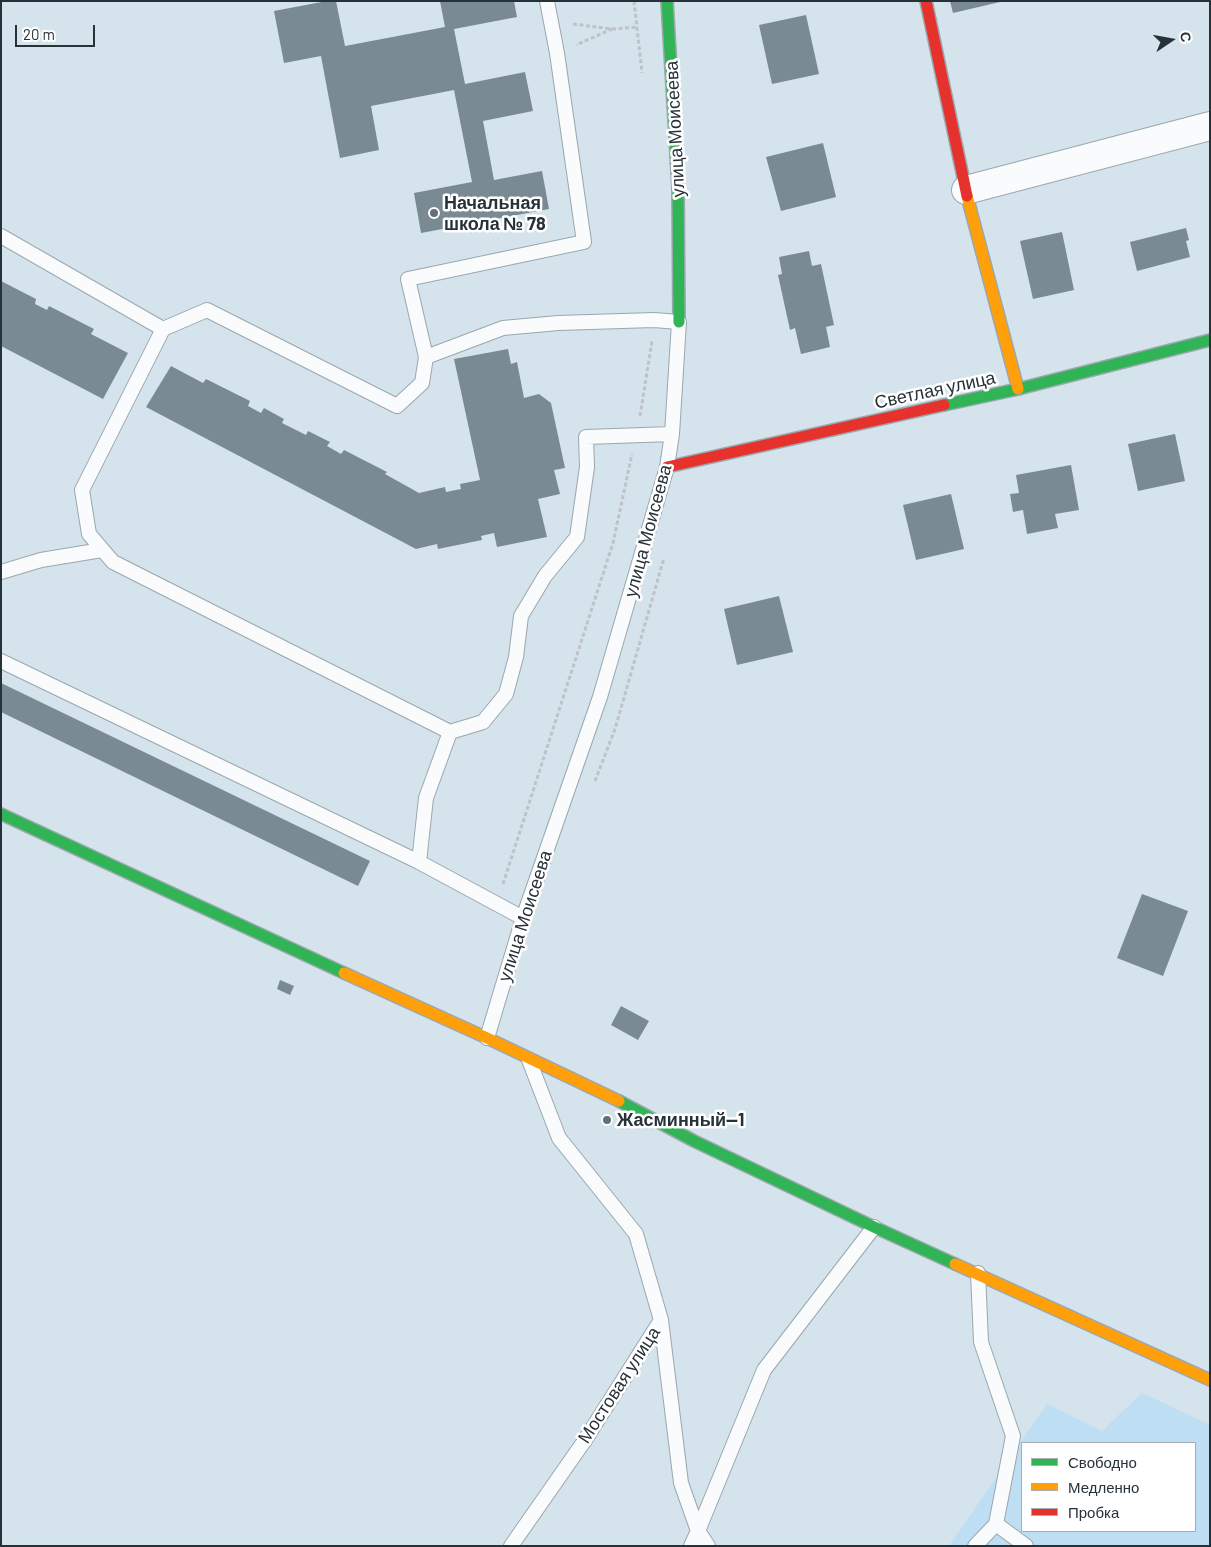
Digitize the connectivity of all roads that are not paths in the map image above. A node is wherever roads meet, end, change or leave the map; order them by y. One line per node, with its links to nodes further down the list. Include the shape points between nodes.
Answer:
1 (546, 1): 10 (lane, via 557,53 584,242 408,279)
2 (667, 1): 7 (main road, улица Моисеева, via 678,188)
3 (926, 1): 5 (main road)
4 (1210, 126): 5 (street)
5 (966, 190): 11 (main road)
6 (1, 236): 8 (lane)
7 (679, 322): 10 (lane, via 558,323 503,328); 12 (lane, улица Моисеева)
8 (163, 329): 10 (lane, via 207,310 396,406 422,383); 14 (lane, via 82,490 89,534)
9 (1210, 340): 11 (main road, Светлая улица)
10 (426, 357)
11 (1018, 389): 13 (main road, Светлая улица)
12 (672, 434): 13 (lane, улица Моисеева); 17 (lane, via 586,437 587,467 577,537 545,576 521,616 516,657 506,694 483,722)
13 (667, 467): 20 (lane, улица Моисеева, via 600,696)
14 (102, 550): 15 (lane, via 41,560); 17 (lane, via 113,562)
15 (1, 572)
16 (1, 661): 19 (lane)
17 (450, 732): 19 (lane, via 426,798)
18 (1, 814): 21 (main road)
19 (420, 862): 20 (lane)
20 (523, 918): 21 (lane, улица Моисеева)
21 (487, 1038): 22 (main road)
22 (529, 1059): 23 (main road); 25 (lane, Мостовая улица, via 559,1138 636,1234)
23 (874, 1226): 24 (main road); 28 (lane, via 764,1370)
24 (978, 1273): 26 (main road); 27 (lane, via 981,1342 1013,1436)
25 (661, 1320): 28 (lane, via 681,1483); 29 (lane, Мостовая улица, via 585,1440)
26 (1210, 1380)
27 (996, 1524): 33 (lane); 34 (lane)
28 (698, 1531): 30 (lane); 31 (lane); 32 (lane)
29 (511, 1546)
30 (691, 1546)
31 (698, 1546)
32 (708, 1546)
33 (975, 1546)
34 (1026, 1546)

